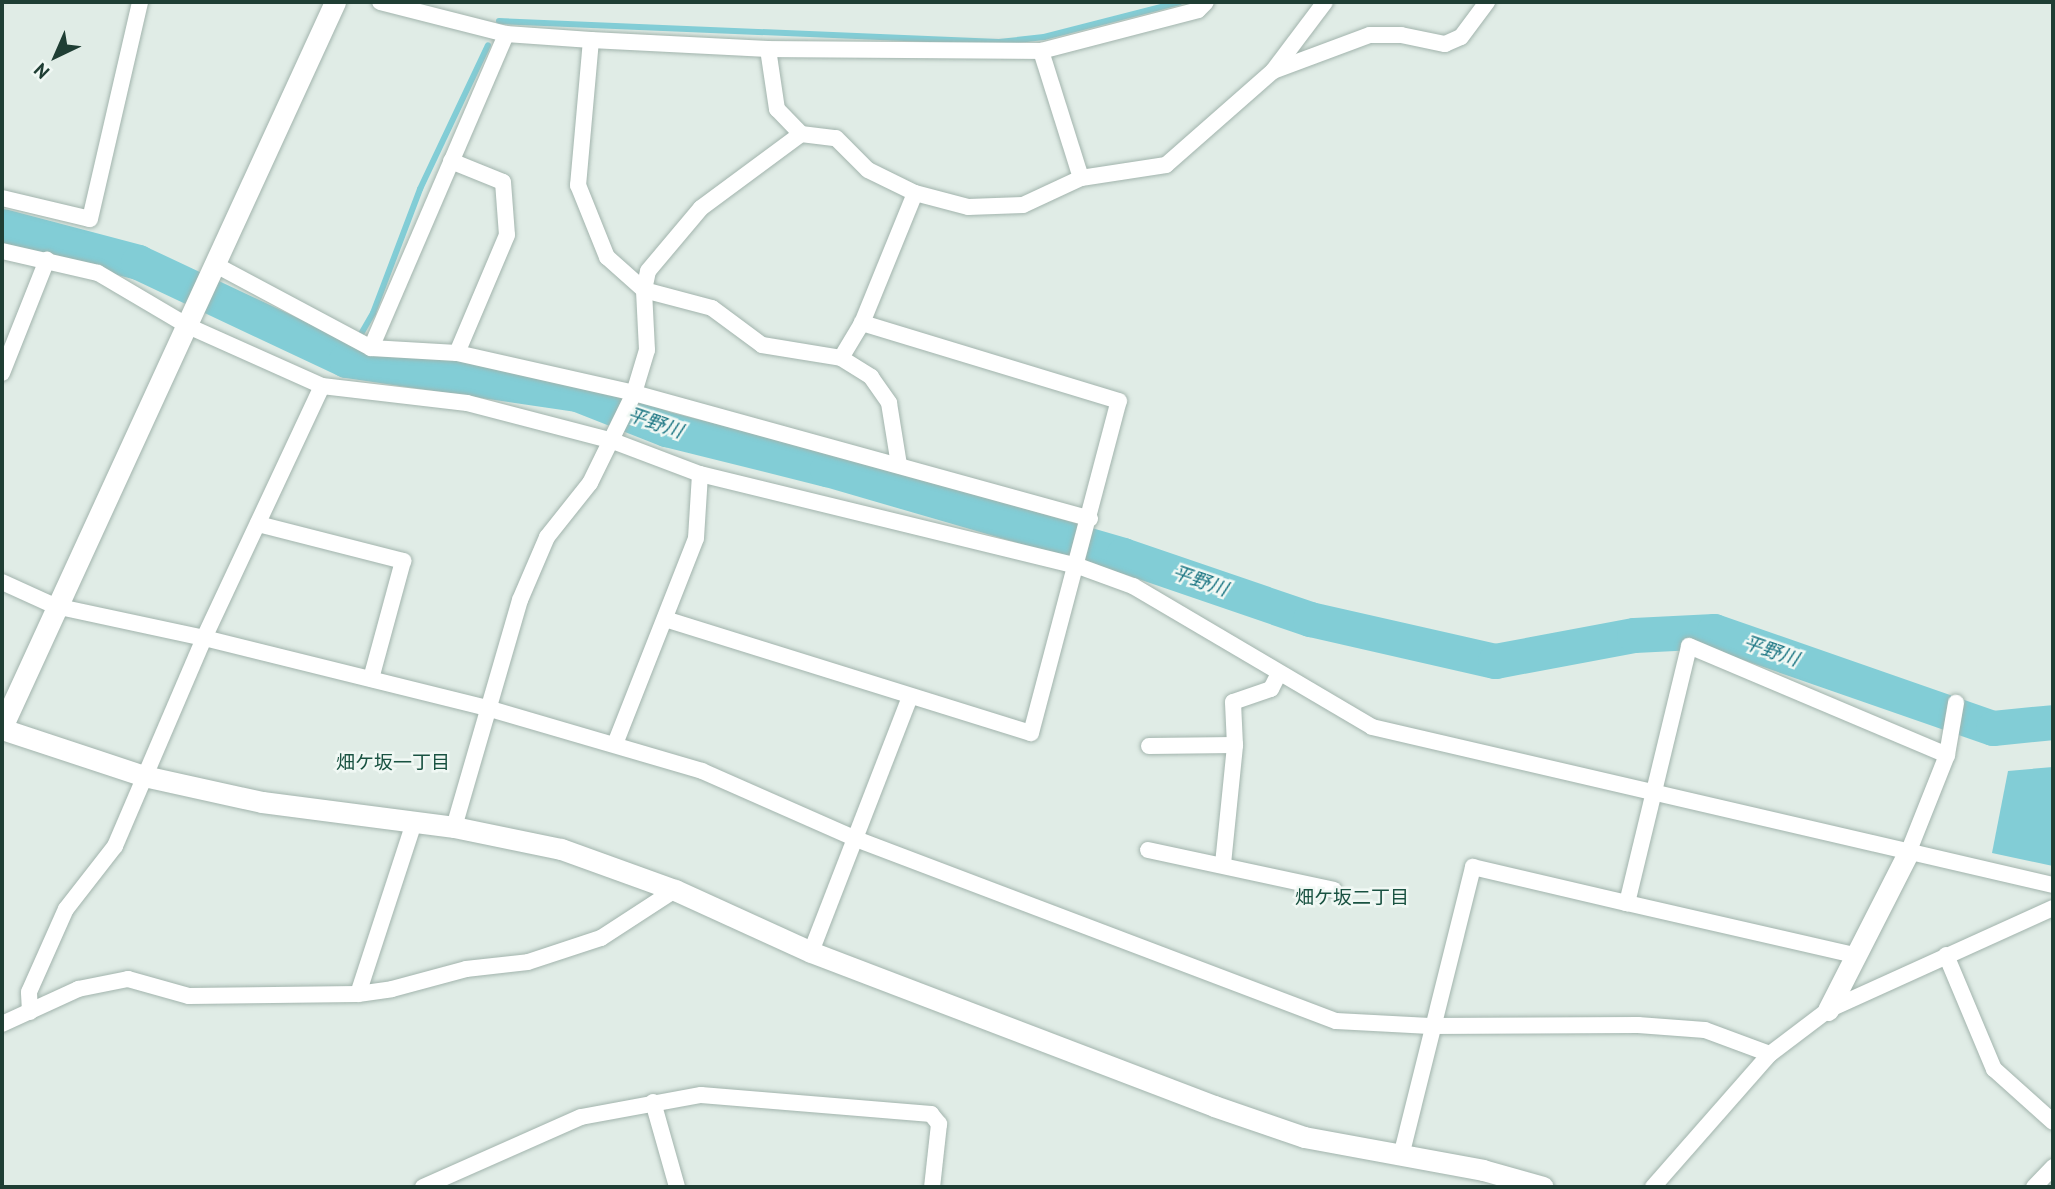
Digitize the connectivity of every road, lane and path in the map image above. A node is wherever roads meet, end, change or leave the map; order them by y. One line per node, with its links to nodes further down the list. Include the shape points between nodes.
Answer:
1 (140, 2): 16 (street, via 90,219)
2 (335, 2): 19 (street)
3 (380, 2): 7 (street)
4 (1206, 2): 10 (street, via 1198,10)
5 (1325, 2): 11 (street)
6 (1487, 2): 11 (street, via 1461,37 1445,44 1401,35 1370,35)
7 (506, 34): 8 (street); 13 (street)
8 (591, 40): 9 (street); 20 (street, via 578,185 607,257)
9 (768, 49): 10 (street); 12 (street, via 777,109)
10 (1041, 51): 14 (street)
11 (1273, 71): 14 (street, via 1166,165)
12 (802, 134): 15 (street, via 836,138 868,170); 20 (street, via 701,208 648,271)
13 (451, 161): 23 (street); 24 (street, via 503,182 507,235)
14 (1081, 178): 15 (street, via 1023,205 968,207)
15 (915, 193): 22 (street)
16 (2, 198)
17 (2, 251): 18 (street)
18 (47, 260): 21 (street, via 98,273); 26 (street)
19 (212, 268): 21 (street); 23 (street)
20 (643, 290): 25 (street, via 712,308 762,345); 28 (street, via 648,350)
21 (190, 321): 27 (street); 36 (street)
22 (862, 323): 25 (street); 32 (street, via 1119,401)
23 (371, 348): 24 (street)
24 (457, 354): 28 (street)
25 (841, 358): 30 (street, via 872,377 889,402)
26 (2, 373)
27 (322, 386): 29 (street, via 467,403); 33 (street)
28 (634, 393): 29 (street); 30 (street)
29 (613, 441): 31 (street); 43 (street, via 590,483 547,537 520,600)
30 (899, 465): 32 (street)
31 (701, 474): 34 (street); 37 (street, via 696,538)
32 (1090, 519): 34 (street)
33 (258, 524): 38 (street); 40 (street, via 404,561)
34 (1078, 566): 39 (street, via 1133,586); 41 (street, via 1031,733)
35 (2, 582): 36 (street)
36 (55, 606): 38 (street); 44 (street)
37 (665, 619): 41 (street); 45 (street)
38 (204, 638): 40 (street); 49 (street)
39 (1279, 673): 46 (street, via 1272,689 1233,702); 50 (street, via 1372,727)
40 (371, 679): 43 (street)
41 (909, 697): 53 (street)
42 (1956, 702): 48 (street)
43 (487, 708): 45 (street); 52 (street)
44 (2, 728): 49 (street)
45 (615, 744): 53 (street, via 702,771)
46 (1235, 745): 47 (street); 56 (street)
47 (1149, 746)
48 (1947, 755): 50 (street, via 1689,646); 55 (street)
49 (144, 776): 51 (street, via 261,802); 67 (street, via 115,846 66,909 29,992)
50 (1655, 794): 55 (street); 60 (street)
51 (414, 823): 52 (street); 65 (street)
52 (454, 827): 58 (street, via 561,849)
53 (856, 839): 62 (street); 69 (street, via 1336,1021)
54 (1148, 850): 56 (street)
55 (1908, 853): 57 (street); 64 (street)
56 (1223, 864): 59 (street)
57 (2053, 885)
58 (675, 890): 62 (street); 65 (street, via 589,942 527,962)
59 (1334, 890)
60 (1627, 903): 64 (street); 69 (street, via 1473,867)
61 (2053, 908): 63 (street)
62 (811, 952): 73 (street, via 1214,1106 1304,1137)
63 (1946, 955): 66 (street); 72 (street, via 1994,1069)
64 (1854, 956): 66 (street)
65 (358, 994): 67 (street, via 190,996 128,979 78,989)
66 (1828, 1010): 70 (street)
67 (30, 1012): 68 (street)
68 (2, 1024)
69 (1430, 1026): 70 (street, via 1705,1030); 73 (street)
70 (1770, 1054): 79 (street)
71 (653, 1102): 75 (street, via 551,1128); 76 (street); 77 (street, via 701,1095 931,1114 939,1124)
72 (2053, 1122)
73 (1401, 1156): 78 (street, via 1483,1170)
74 (2053, 1167): 80 (street)
75 (423, 1187)
76 (677, 1187)
77 (932, 1187)
78 (1543, 1187)
79 (1653, 1187)
80 (2034, 1187)

